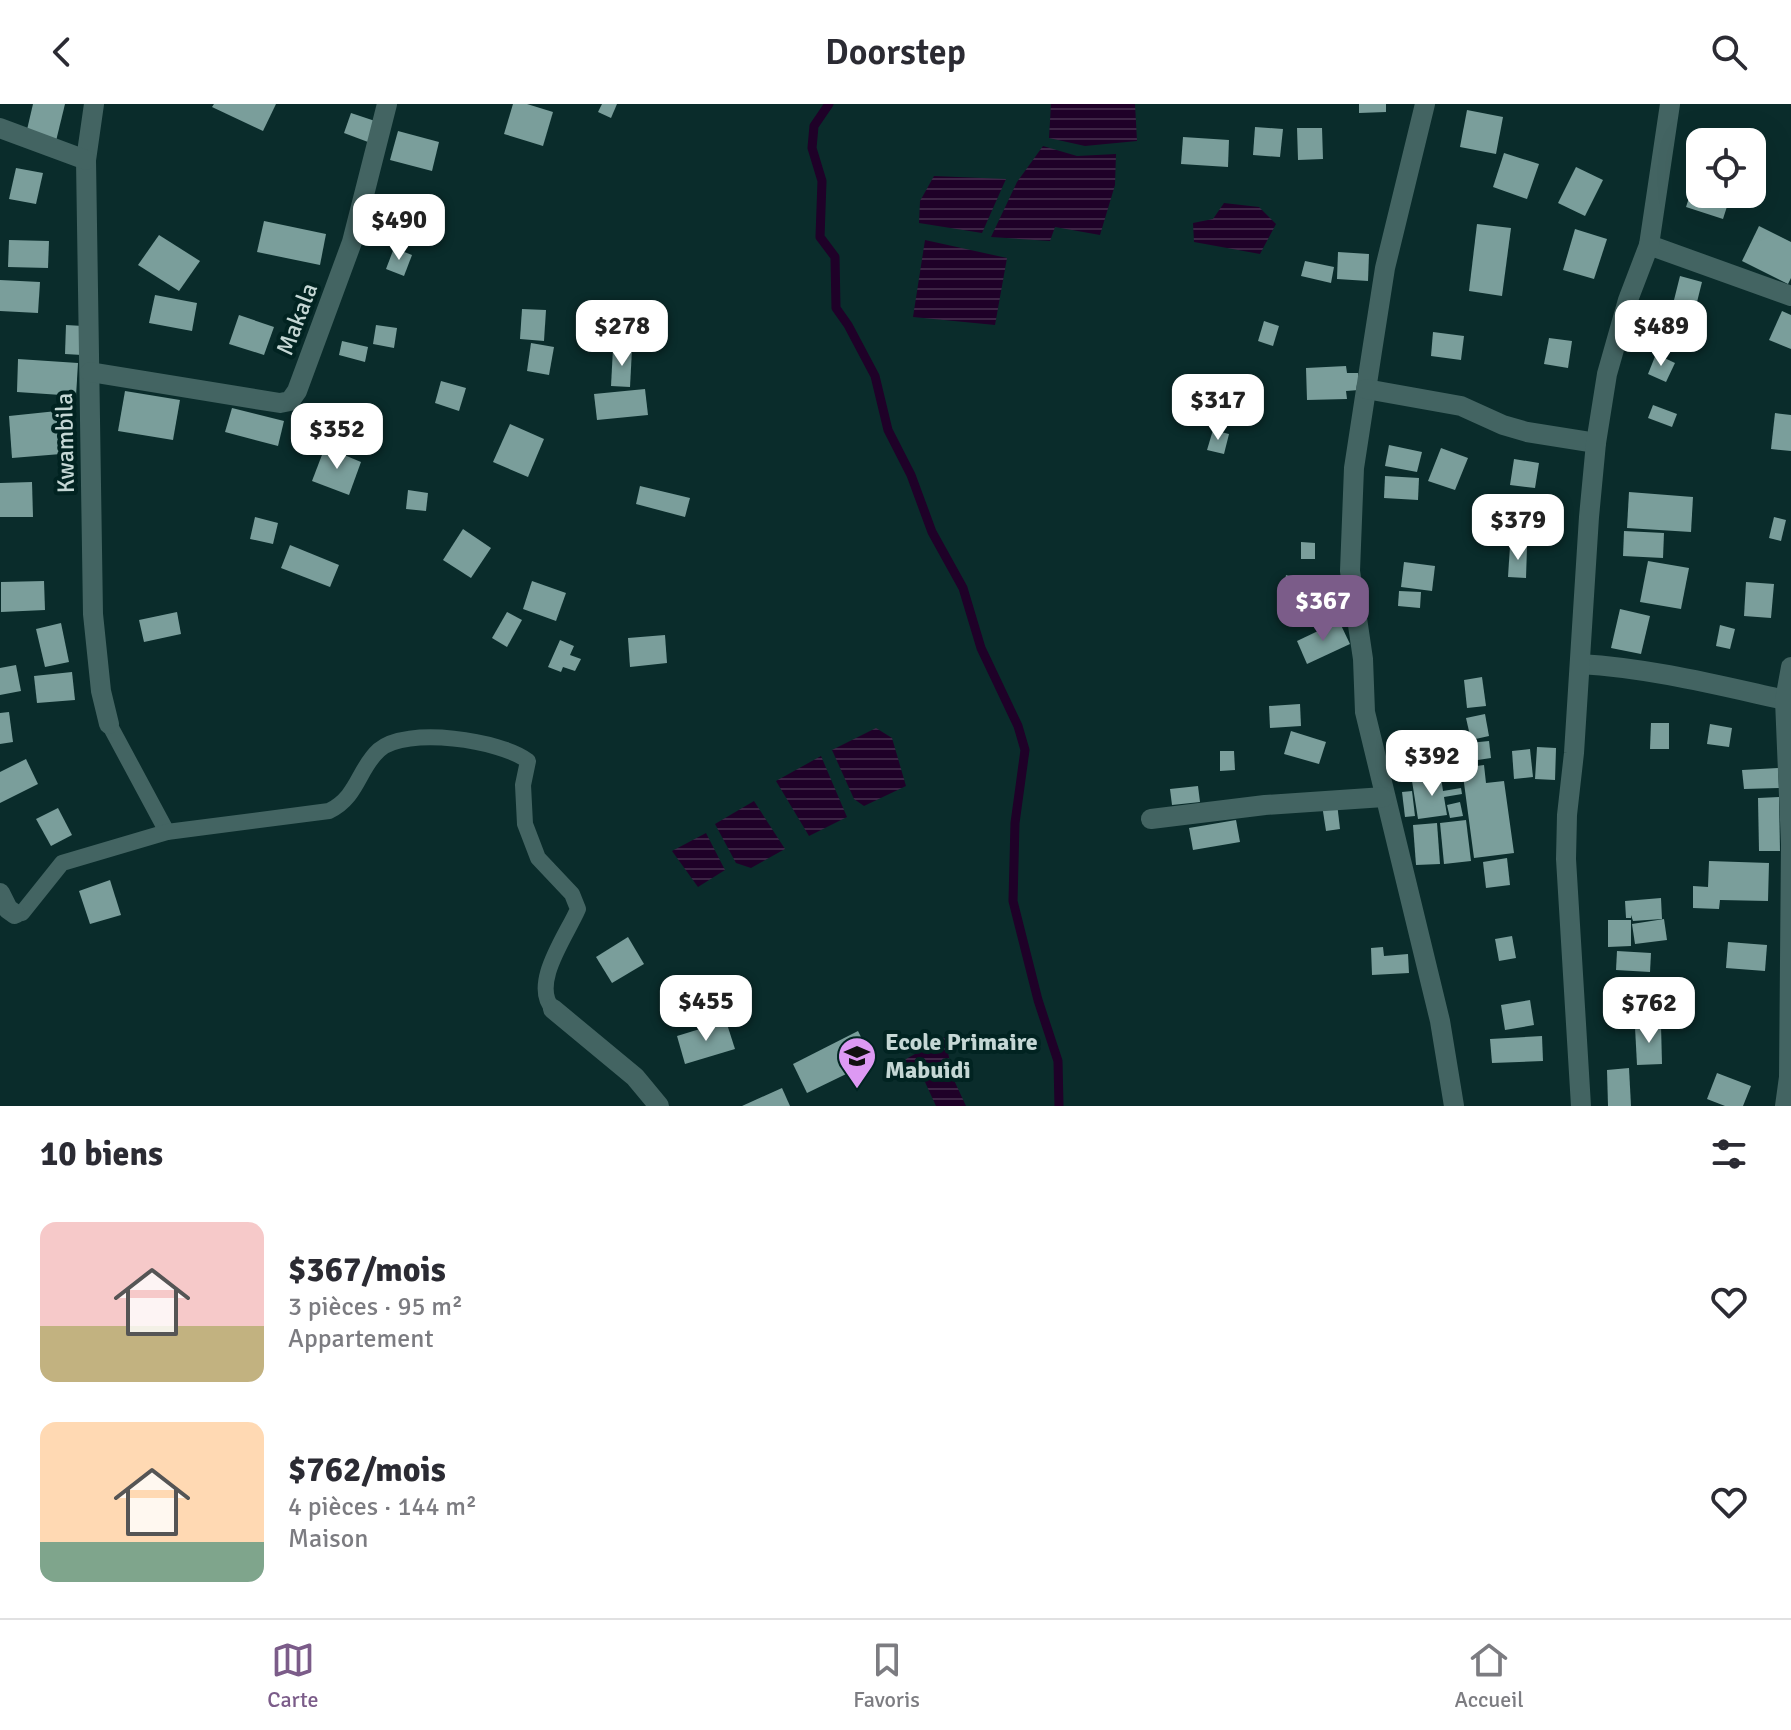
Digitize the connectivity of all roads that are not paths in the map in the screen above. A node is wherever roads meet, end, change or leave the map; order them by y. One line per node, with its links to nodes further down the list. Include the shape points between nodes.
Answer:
1 (94, 104): 6 (street)
2 (387, 104): 9 (street, Makala, via 336,291 290,401)
3 (1425, 104): 10 (street, via 1385,268)
4 (1670, 104): 7 (street)
5 (0, 128): 6 (street)
6 (86, 160): 9 (street, Kwambila)
7 (1649, 245): 8 (street); 11 (street, via 1607,374)
8 (1791, 296)
9 (90, 372): 15 (street, Kwambila, via 93,614)
10 (1366, 389): 11 (street, via 1461,406 1527,432); 16 (street, via 1354,468 1350,571 1365,712)
11 (1596, 443): 12 (street)
12 (1580, 664): 14 (street, via 1673,675); 25 (street, via 1566,859)
13 (1791, 667): 14 (street)
14 (1785, 700): 19 (street)
15 (109, 724): 18 (lane)
16 (1384, 797): 17 (street); 24 (street, via 1437,1007)
17 (1151, 819)
18 (167, 832): 21 (lane, via 62,863 22,913); 22 (lane, via 329,811 344,804 375,753 399,739 456,739 517,753 528,761 525,824 538,858 572,894 578,909 557,949 544,991)
19 (1791, 844): 26 (street)
20 (0, 893): 21 (street)
21 (15, 914)
22 (553, 1009): 23 (street, via 635,1077)
23 (659, 1106)
24 (1454, 1106)
25 (1581, 1106)
26 (1785, 1106)

